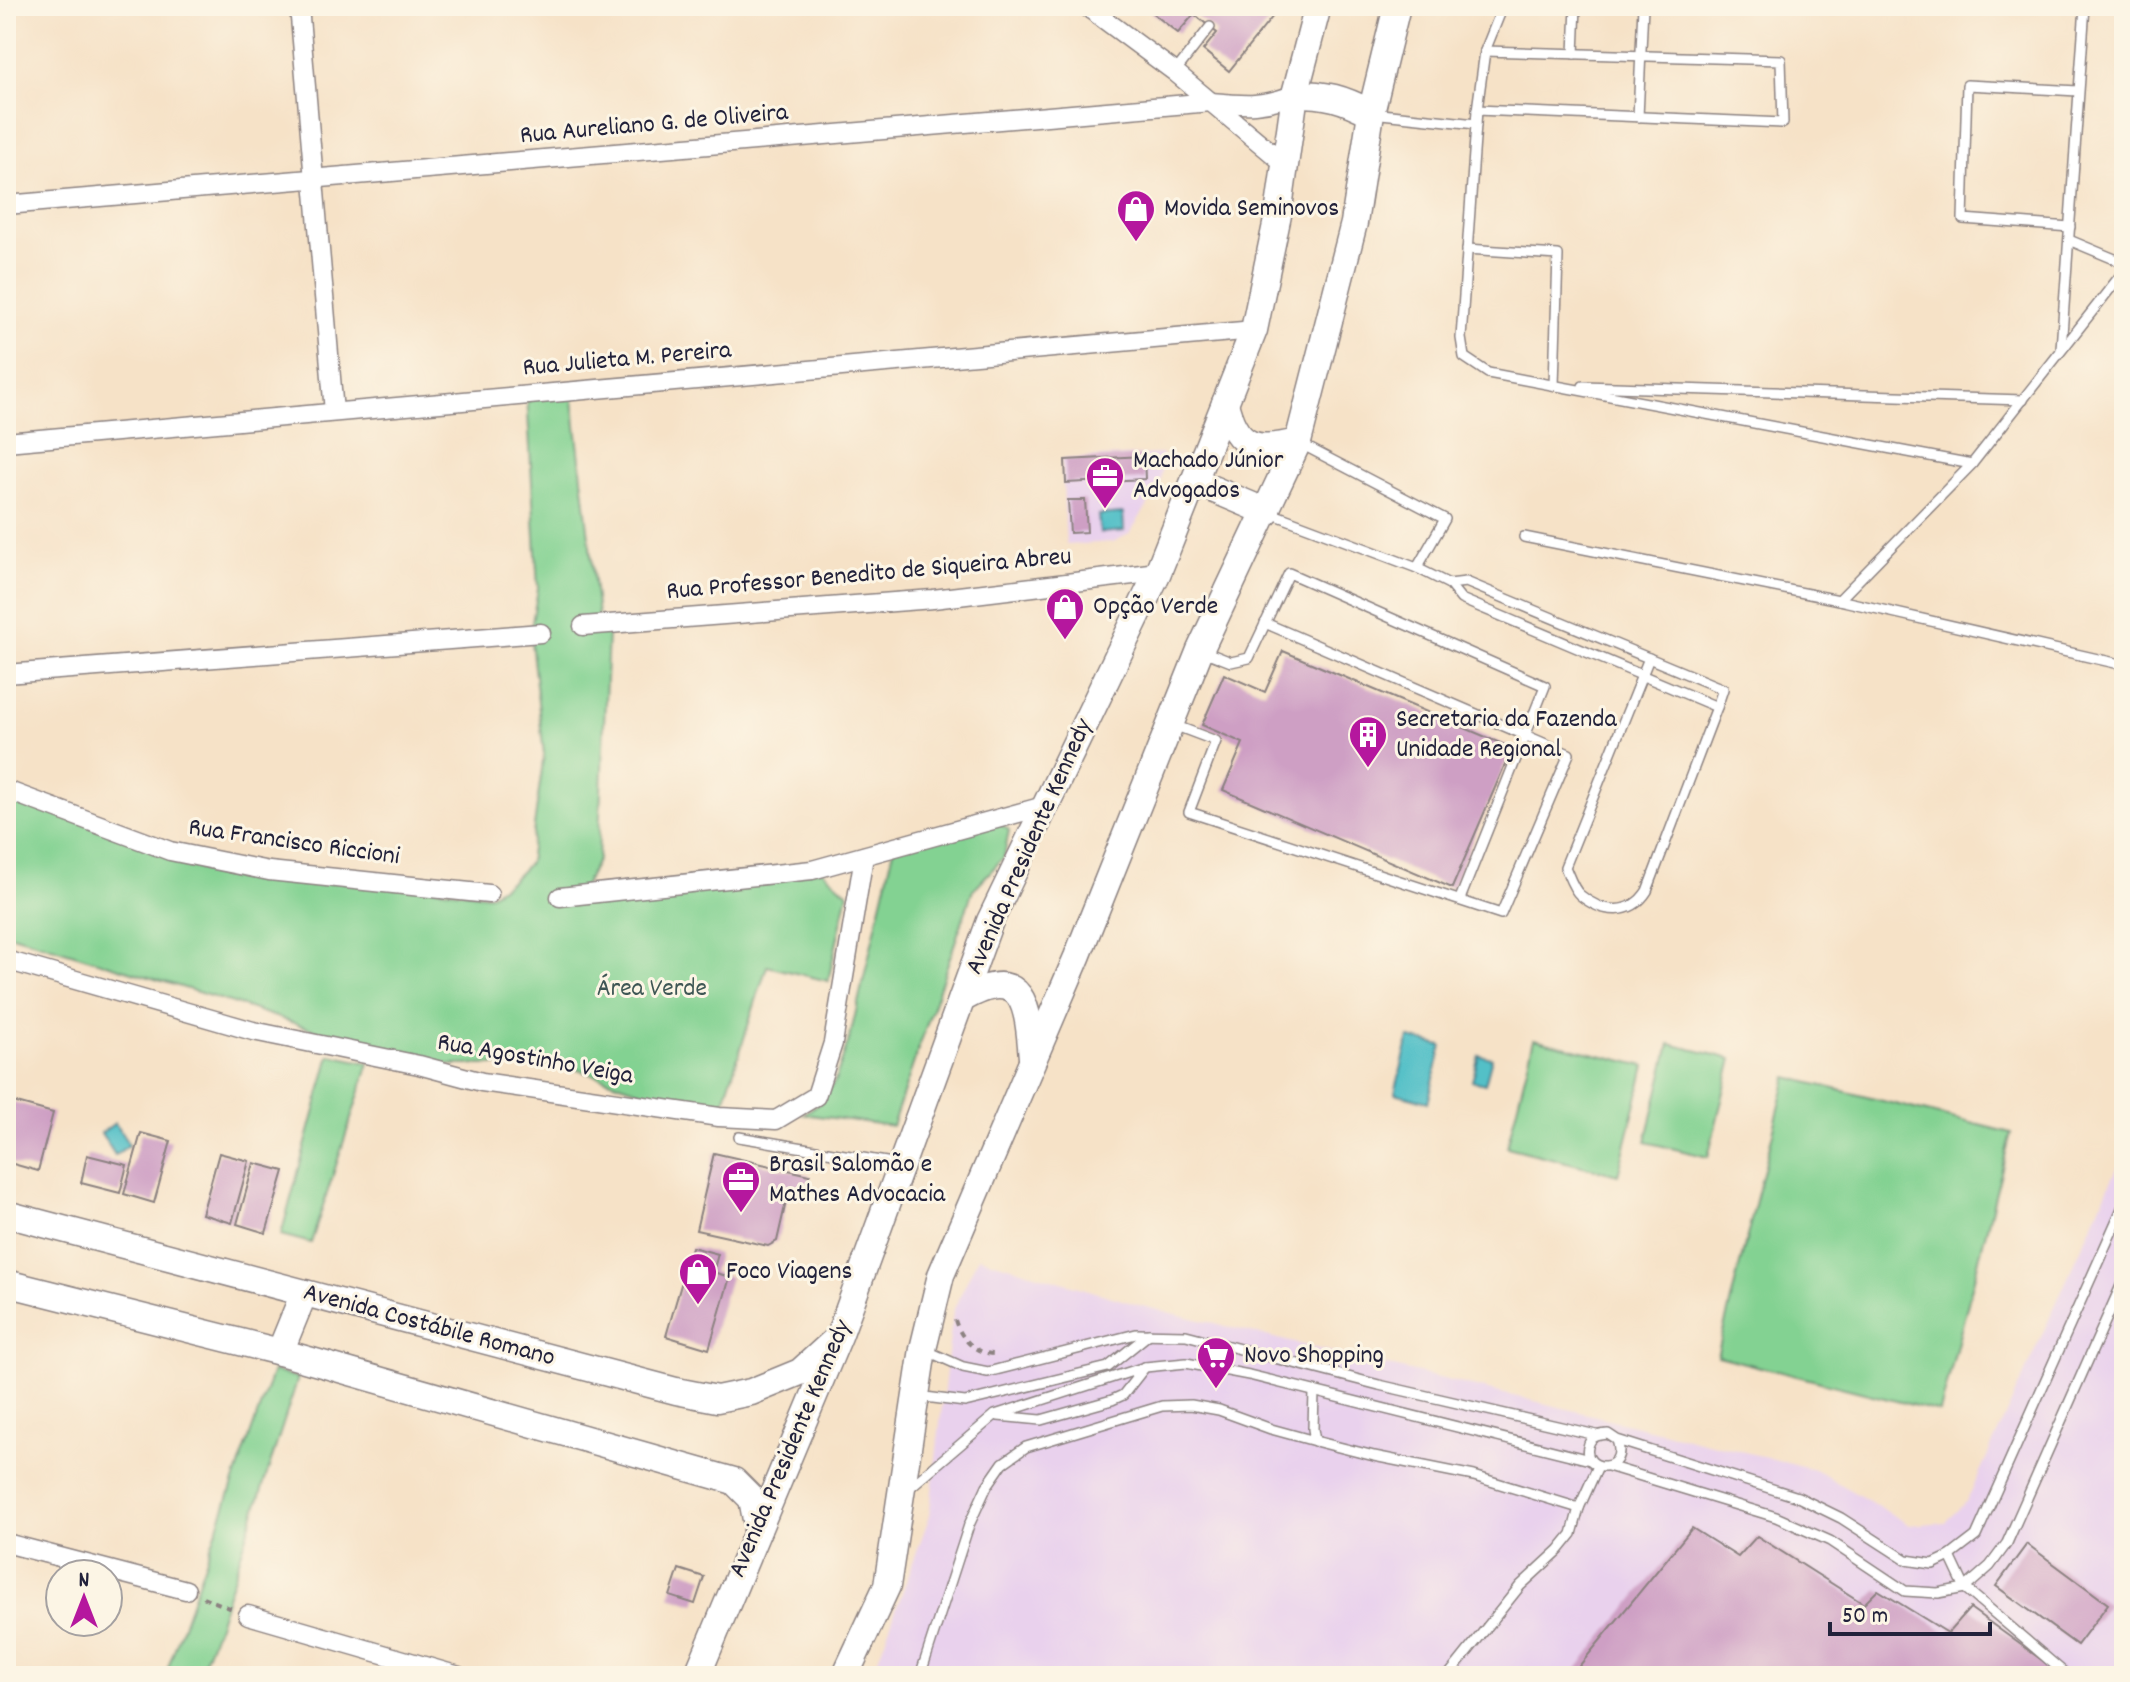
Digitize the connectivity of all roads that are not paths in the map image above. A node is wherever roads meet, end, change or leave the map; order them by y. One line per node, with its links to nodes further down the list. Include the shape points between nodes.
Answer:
1 (299, 6): 22 (street)
2 (1086, 6): 13 (street)
3 (1318, 6): 15 (main road, Avenida Presidente Kennedy)
4 (1397, 6): 18 (main road)
5 (1503, 6): 10 (lane)
6 (1576, 6): 11 (lane)
7 (1643, 6): 12 (lane)
8 (2085, 6): 14 (lane)
9 (1210, 27): 13 (lane)
10 (1485, 51): 11 (lane); 17 (lane)
11 (1574, 54): 12 (lane)
12 (1641, 56): 19 (lane); 19 (lane, via 1781,60 1783,123)
13 (1175, 72): 16 (street)
14 (2078, 91): 24 (lane); 24 (lane, via 1967,85 1963,219)
15 (1295, 94): 16 (street, Rua Aureliano G. de Oliveira, via 1253,106); 18 (main road, via 1344,99); 21 (main road, Avenida Presidente Kennedy)
16 (1211, 102): 21 (street); 22 (street, Rua Aureliano G. de Oliveira)
17 (1477, 110): 19 (lane); 20 (lane)
18 (1371, 113): 20 (lane); 36 (main road, via 1354,223)
19 (1638, 117)
20 (1476, 124): 26 (lane)
21 (1285, 164): 29 (main road, Avenida Presidente Kennedy)
22 (314, 180): 23 (street, Rua Aureliano G. de Oliveira); 34 (street)
23 (6, 205)
24 (2070, 227): 25 (lane)
25 (2069, 240): 27 (lane); 30 (lane)
26 (1467, 249): 31 (lane, via 1464,357 1488,373); 31 (lane, via 1558,255)
27 (2124, 263)
28 (2124, 271): 30 (lane)
29 (1254, 330): 33 (main road, Avenida Presidente Kennedy); 34 (street, Rua Julieta M. Pereira)
30 (2061, 350): 32 (lane)
31 (1554, 385): 32 (lane); 37 (lane)
32 (2023, 400): 37 (lane)
33 (1225, 403): 36 (main road, via 1234,432 1246,443 1275,447); 38 (main road, Avenida Presidente Kennedy)
34 (334, 412): 35 (street, Rua Julieta M. Pereira)
35 (6, 442)
36 (1298, 442): 39 (main road); 41 (lane, via 1445,519)
37 (1972, 464): 44 (lane)
38 (1196, 482): 39 (main road); 42 (main road, Avenida Presidente Kennedy)
39 (1267, 512): 41 (lane); 48 (main road)
40 (1524, 537): 44 (lane)
41 (1417, 568): 43 (lane)
42 (1158, 572): 46 (street, Rua Professor Benedito de Siqueira Abreu, via 933,599); 57 (main road, Avenida Presidente Kennedy)
43 (1449, 584): 49 (lane, via 1466,582); 52 (lane, via 1461,599)
44 (1839, 600): 50 (lane)
45 (1265, 623): 48 (lane, via 1249,658 1231,662); 55 (lane); 55 (lane, via 1289,573 1545,686)
46 (583, 626)
47 (541, 633): 51 (street)
48 (1200, 650): 54 (main road)
49 (1649, 658): 52 (lane); 53 (lane, via 1723,689)
50 (2124, 665)
51 (6, 674)
52 (1640, 675): 53 (lane); 53 (lane, via 1565,867 1578,894 1596,905 1622,911 1638,904 1647,891)
53 (1717, 707)
54 (1169, 723): 61 (lane, via 1216,741 1189,812); 64 (main road)
55 (1525, 735): 61 (lane); 61 (lane, via 1569,754 1501,914)
56 (6, 790): 59 (street, Rua Francisco Riccioni, via 170,851 269,871)
57 (1044, 806): 58 (street); 63 (main road, Avenida Presidente Kennedy, via 990,921)
58 (864, 856): 60 (street, via 812,870); 62 (street, Rua Agostinho Veiga, via 833,1043 816,1096 776,1120 719,1117 482,1082 253,1031)
59 (489, 894)
60 (560, 897)
61 (1460, 899)
62 (6, 960)
63 (962, 999): 64 (main road, via 979,989 1009,987 1018,992 1029,1017); 66 (main road, Avenida Presidente Kennedy)
64 (1032, 1065): 74 (main road, via 941,1275)
65 (739, 1137): 66 (lane)
66 (901, 1165): 73 (main road, Avenida Presidente Kennedy)
67 (2124, 1204): 90 (lane, via 1976,1536)
68 (6, 1214): 71 (main road, Avenida Costábile Romano)
69 (2124, 1279): 91 (lane, via 2007,1543)
70 (6, 1283): 75 (main road)
71 (304, 1293): 73 (main road, Avenida Costábile Romano, via 717,1399 800,1372); 75 (main road)
72 (1149, 1334): 74 (lane, via 988,1372); 79 (lane, via 1108,1367 965,1402); 81 (lane, via 1186,1335)
73 (839, 1336): 88 (main road, Avenida Presidente Kennedy)
74 (923, 1349): 79 (main road)
75 (280, 1352): 88 (main road, via 734,1481 752,1499)
76 (1145, 1367): 78 (lane, via 1186,1363); 80 (lane); 80 (lane, via 1123,1395 1112,1400 1041,1420)
77 (2120, 1379): 85 (lane)
78 (1314, 1392): 83 (lane); 84 (lane)
79 (917, 1396): 86 (main road)
80 (995, 1415): 86 (lane)
81 (1596, 1435): 82 (lane); 84 (lane, via 1587,1451)
82 (1617, 1440): 84 (lane, via 1617,1460); 90 (lane, via 1798,1497 1906,1560 1933,1564)
83 (1315, 1441): 87 (lane, via 1474,1476); 97 (lane, via 1219,1410 1162,1406 1014,1454 987,1486 969,1525)
84 (1599, 1464): 87 (lane); 91 (lane, via 1776,1517 1830,1541 1905,1591)
85 (2124, 1484)
86 (903, 1494): 96 (main road, via 887,1586)
87 (1579, 1508): 98 (lane, via 1572,1534 1520,1586)
88 (758, 1530): 95 (main road, Avenida Presidente Kennedy)
89 (6, 1543): 92 (street)
90 (1950, 1556): 91 (lane)
91 (1965, 1588): 99 (lane)
92 (186, 1590)
93 (248, 1615): 94 (street)
94 (459, 1676)
95 (697, 1676)
96 (845, 1676)
97 (920, 1676)
98 (1448, 1676)
99 (2068, 1676)

